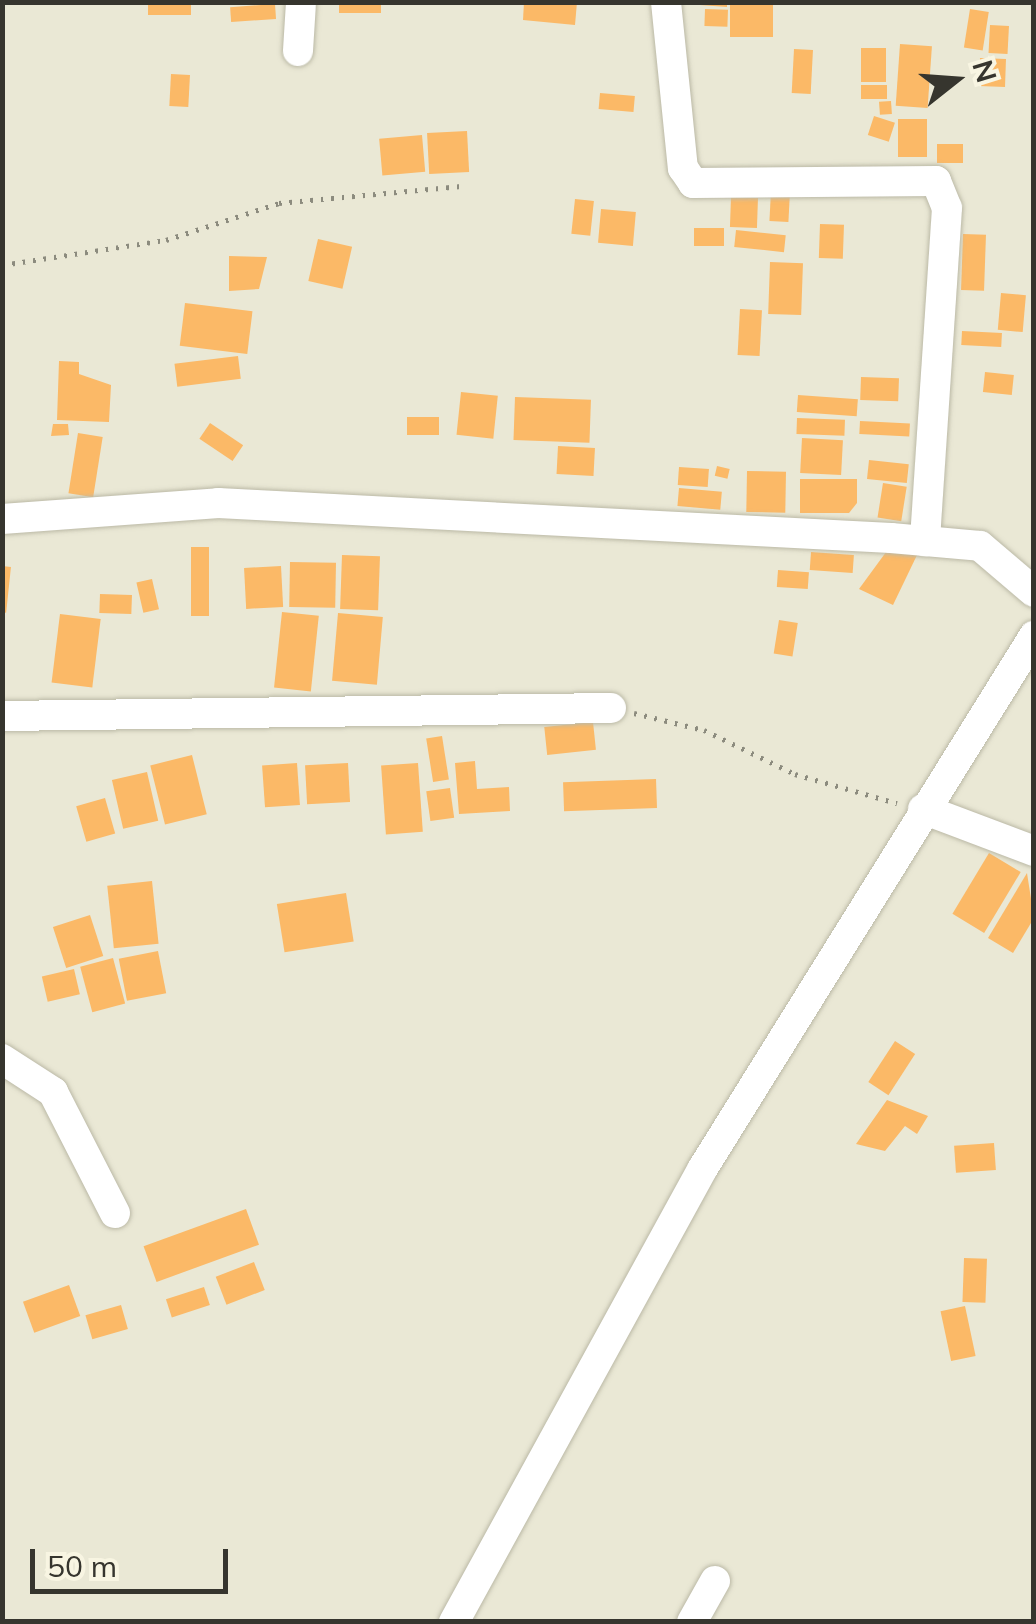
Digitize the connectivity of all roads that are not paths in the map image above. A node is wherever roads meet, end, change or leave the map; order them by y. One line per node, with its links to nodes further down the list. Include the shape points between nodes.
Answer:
1 (301, 2): 3 (street)
2 (666, 2): 5 (street, via 683,168 693,183 936,181 947,208)
3 (298, 51)
4 (2, 519): 5 (street, via 218,503)
5 (925, 541): 6 (street, via 980,546)
6 (1034, 592)
7 (1034, 636): 10 (street)
8 (611, 708): 9 (street)
9 (2, 716)
10 (923, 810): 11 (street); 15 (street, via 703,1168)
11 (1034, 851)
12 (6, 1066): 13 (street, via 53,1092)
13 (114, 1213)
14 (714, 1581): 16 (street)
15 (454, 1622)
16 (692, 1622)

